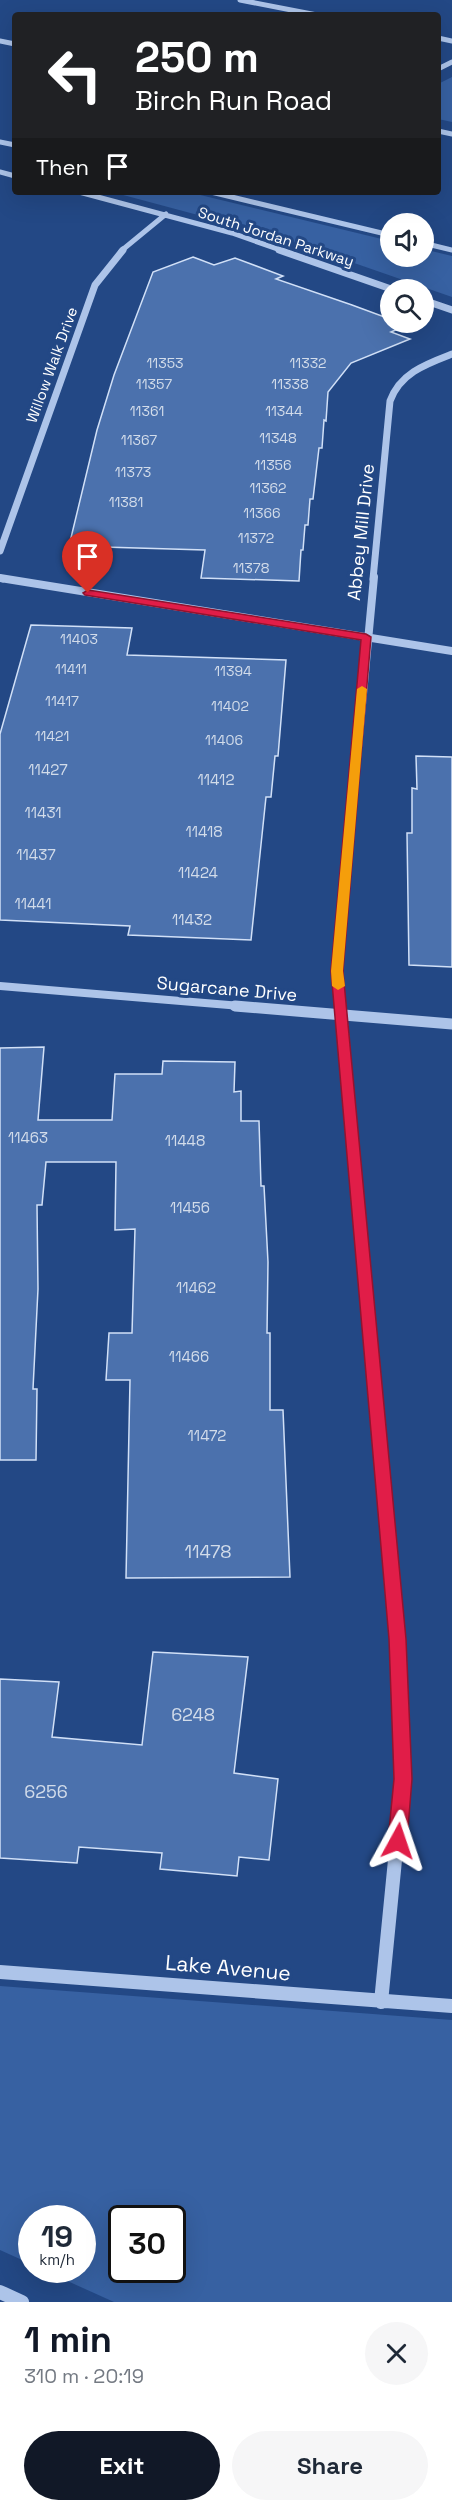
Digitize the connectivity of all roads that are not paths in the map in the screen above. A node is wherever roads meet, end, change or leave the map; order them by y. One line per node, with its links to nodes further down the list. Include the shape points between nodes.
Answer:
1 (240, 0): 2 (street)
2 (302, 12)
3 (91, 195): 5 (street, South Jordan Parkway)
4 (223, 195): 6 (street, South Jordan Parkway)
5 (166, 214): 9 (street, South Jordan Parkway, via 249,238); 13 (street, Willow Walk Drive, via 128,243 95,285)
6 (380, 233)
7 (434, 246): 8 (street)
8 (452, 250)
9 (380, 285)
10 (434, 304): 11 (street)
11 (452, 310)
12 (452, 354): 15 (street, Abbey Mill Drive, via 410,373 392,392)
13 (0, 550)
14 (0, 578): 15 (street)
15 (366, 637): 16 (street); 18 (street, Abbey Mill Drive, via 337,971)
16 (452, 651)
17 (0, 986): 18 (street, Sugarcane Drive)
18 (342, 1015): 19 (street, Sugarcane Drive); 21 (street, Abbey Mill Drive, via 402,1707 403,1779)
19 (452, 1024)
20 (0, 1972): 21 (street, Lake Avenue)
21 (381, 2002): 22 (street, Lake Avenue)
22 (452, 2006)
23 (0, 2292): 24 (street)
24 (22, 2302)

